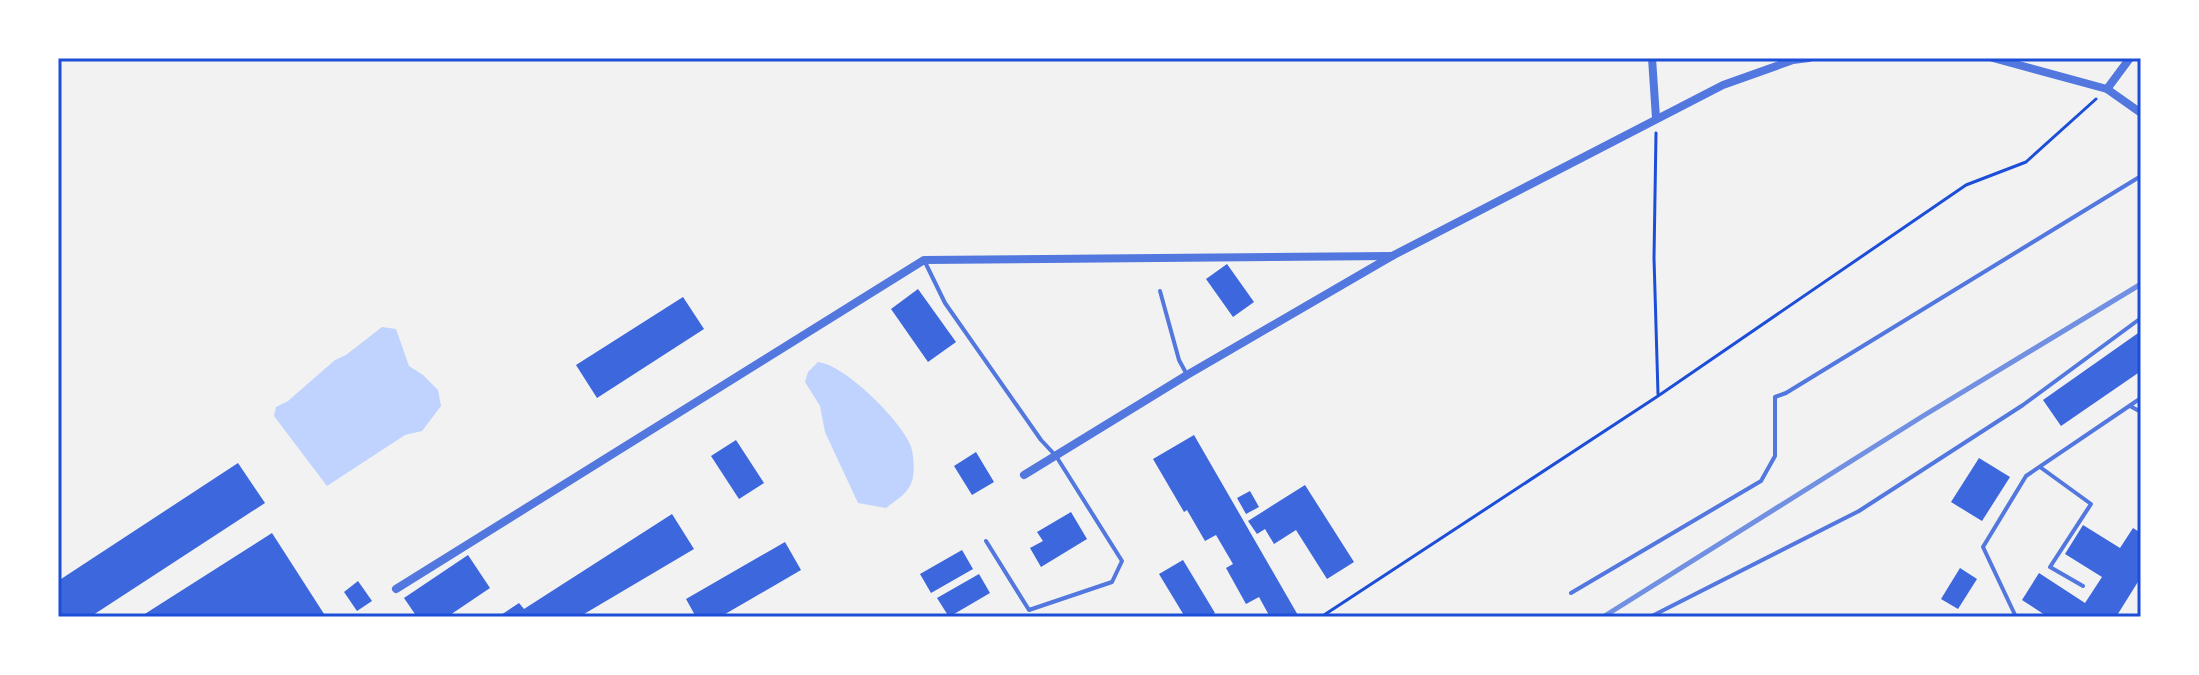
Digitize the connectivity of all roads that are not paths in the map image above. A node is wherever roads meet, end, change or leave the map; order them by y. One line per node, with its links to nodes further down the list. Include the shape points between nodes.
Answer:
1 (1652, 58): 7 (street)
2 (1809, 58): 7 (street, via 1723,85)
3 (1993, 58): 5 (street)
4 (2130, 58): 5 (street)
5 (2107, 89): 6 (street)
6 (2141, 113)
7 (1656, 118): 9 (street)
8 (2141, 176): 23 (lane, via 1775,397 1775,456 1761,481)
9 (1392, 256): 10 (street); 13 (street)
10 (924, 260): 17 (lane, via 945,303); 22 (street)
11 (1160, 291): 13 (lane)
12 (2141, 318): 24 (lane, via 2023,405 1859,511)
13 (1187, 375): 17 (street)
14 (2141, 398): 15 (lane)
15 (2130, 406): 16 (lane); 18 (lane)
16 (2141, 412)
17 (1056, 456): 19 (street); 20 (lane, via 1122,561 1112,582 1029,610)
18 (2040, 467): 21 (lane, via 2091,504 2050,567); 25 (lane, via 2026,476 1983,547)
19 (1024, 475)
20 (986, 541)
21 (2083, 586)
22 (396, 589)
23 (1571, 593)
24 (1650, 617)
25 (2016, 617)

